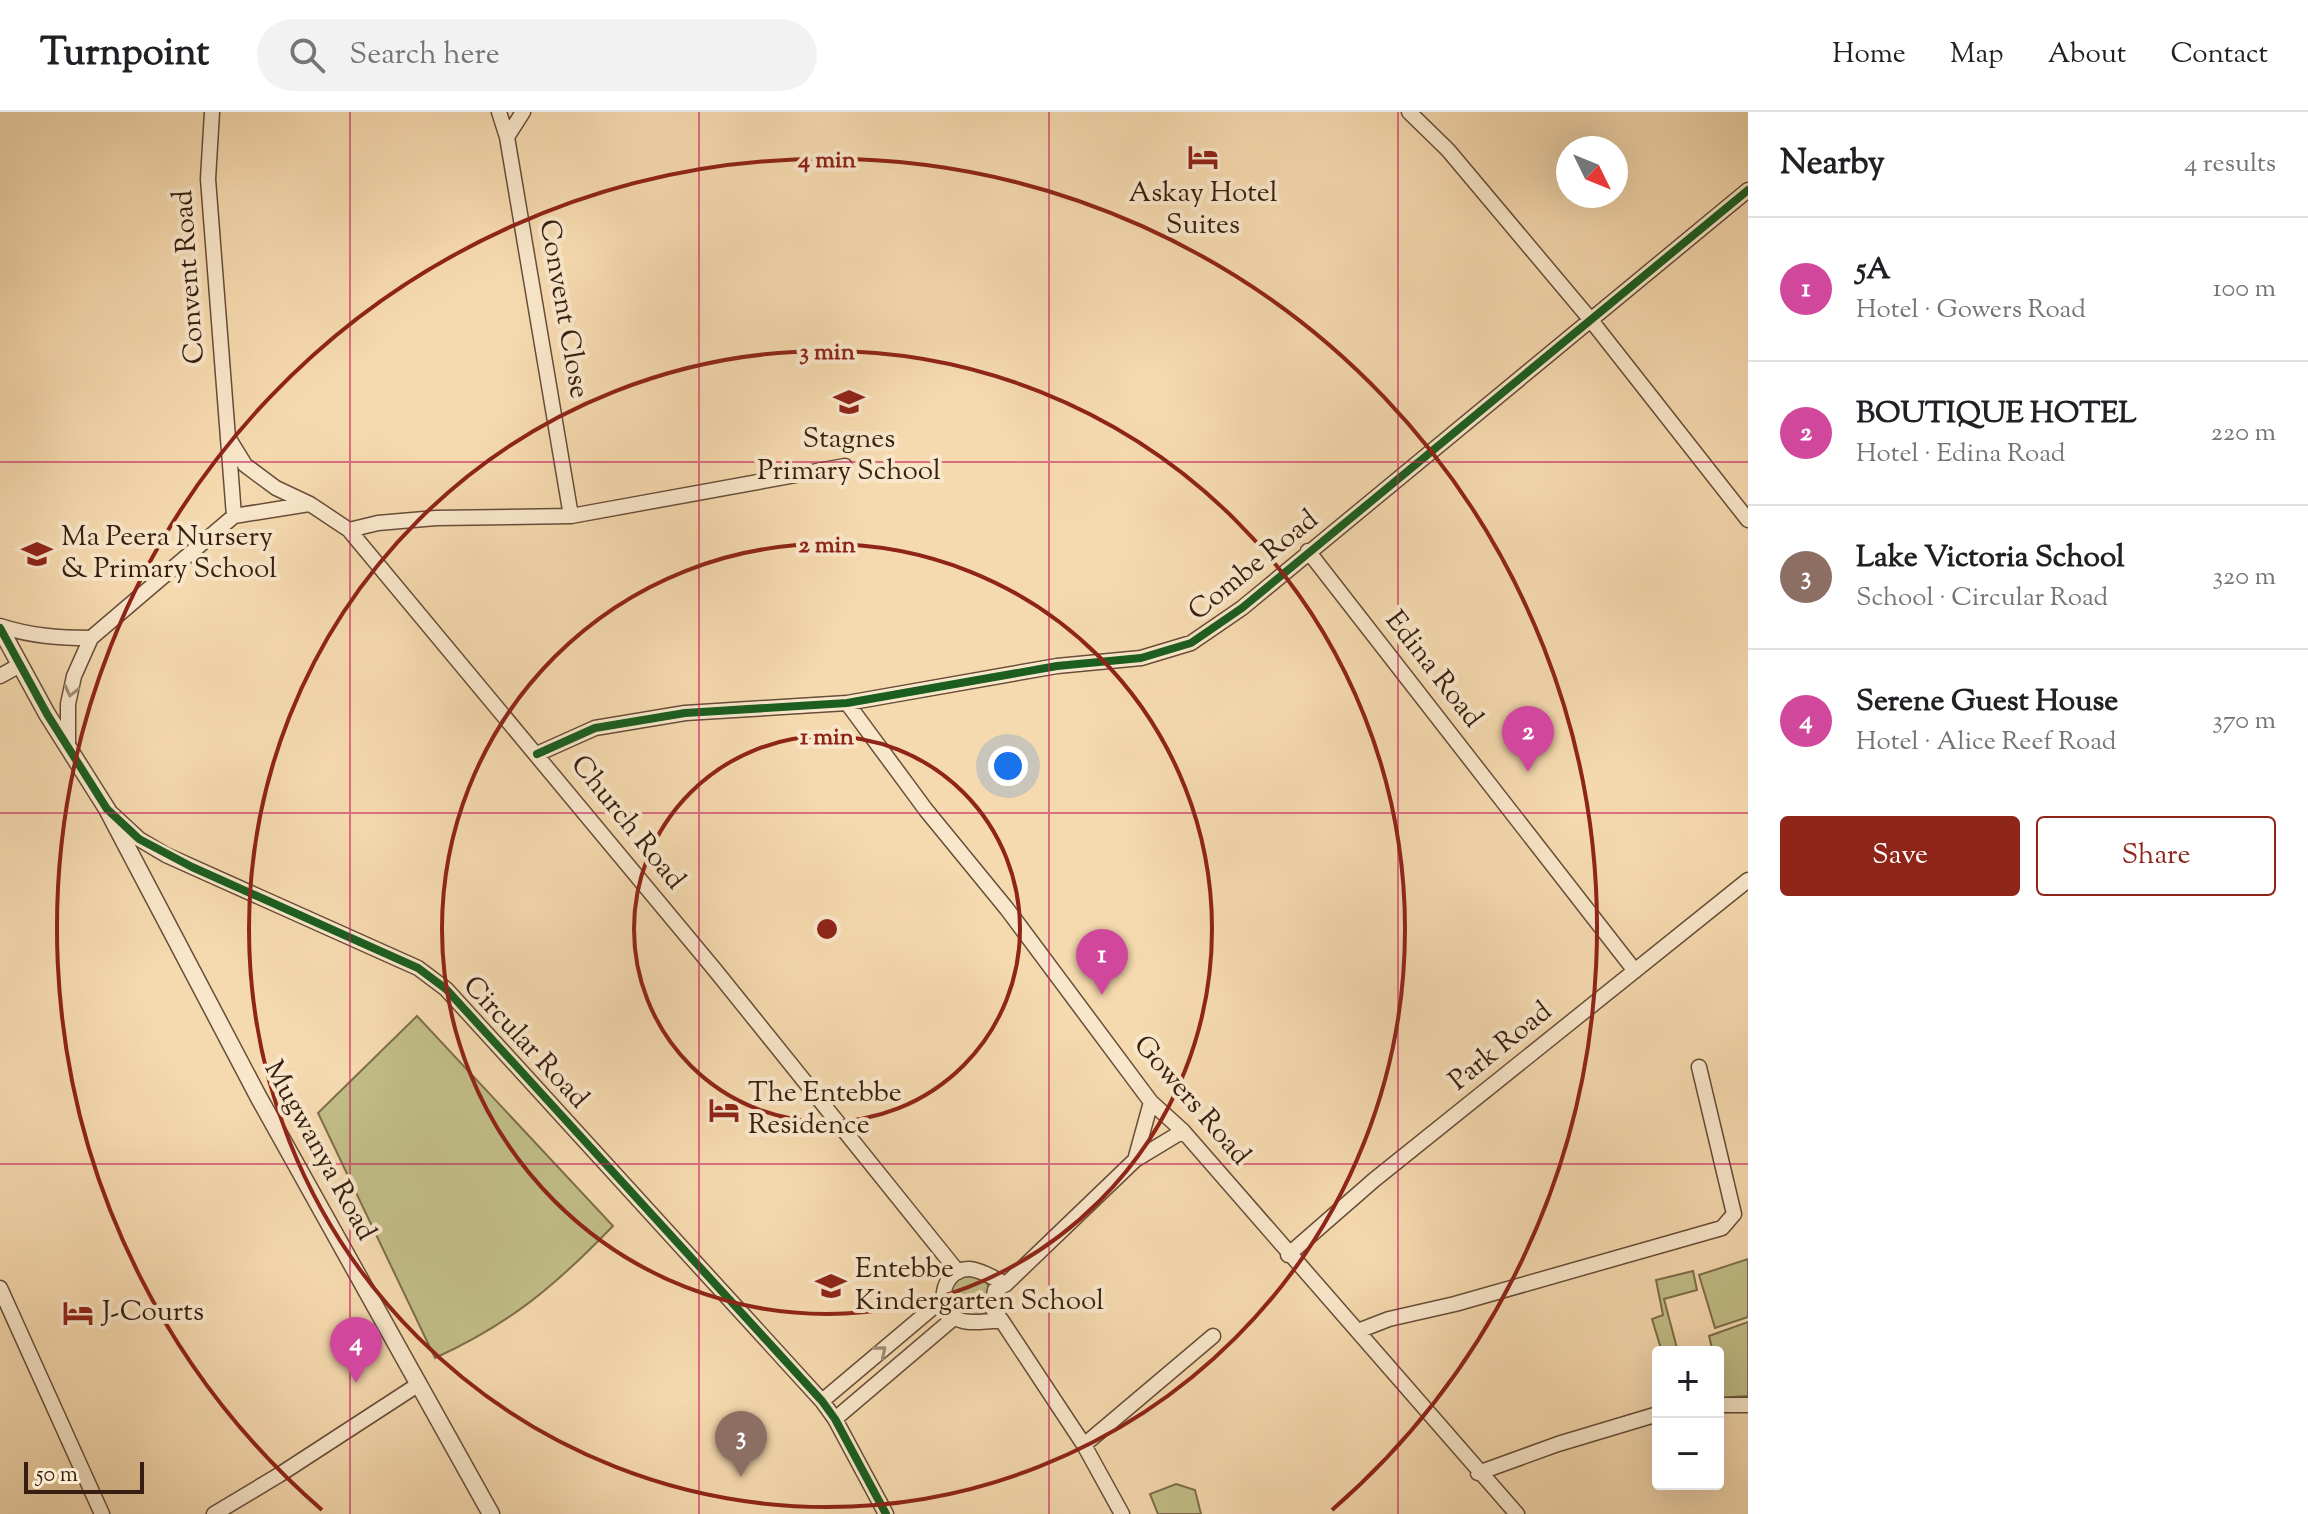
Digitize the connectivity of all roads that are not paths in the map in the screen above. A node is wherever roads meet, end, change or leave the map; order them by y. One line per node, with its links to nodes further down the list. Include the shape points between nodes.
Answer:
1 (212, 112): 8 (street, Convent Road, via 208,179)
2 (499, 112): 5 (street, Convent Close)
3 (523, 112): 5 (street)
4 (1409, 112): 7 (street, via 1448,150)
5 (507, 137): 12 (street, Convent Close)
6 (1748, 190): 7 (street, Combe Road)
7 (1590, 319): 13 (street); 15 (street, Combe Road)
8 (229, 439): 10 (street, Church Road, via 245,465); 11 (street, Convent Road)
9 (845, 466): 12 (street)
10 (310, 504): 11 (street); 14 (street, Church Road)
11 (234, 516): 17 (street)
12 (571, 516): 14 (street, via 436,518)
13 (1748, 520)
14 (349, 530): 22 (street, Church Road)
15 (1308, 551): 20 (street, Combe Road, via 1242,608 1191,643 1141,658 1057,666); 25 (street, Edina Road)
16 (0, 627): 17 (street, via 52,638); 18 (street, Circular Road)
17 (91, 638): 21 (street, one-way to 21, via 68,704)
18 (20, 665): 19 (street); 21 (street, Circular Road)
19 (0, 676)
20 (847, 703): 22 (street, Combe Road, via 685,713 610,725); 27 (street, Gowers Road)
21 (68, 747): 23 (street, Circular Road)
22 (537, 754): 31 (street, Church Road)
23 (107, 809): 39 (street, Mugwanya Road, via 259,1098); 40 (street, Circular Road, via 166,855 418,968 446,989)
24 (1748, 880): 25 (street, Park Road)
25 (1635, 971): 30 (street, Park Road)
26 (1699, 1067): 37 (street, via 1734,1214 1722,1228)
27 (1151, 1102): 28 (street, Gowers Road); 29 (street)
28 (1183, 1131): 29 (street); 30 (street, Gowers Road)
29 (1135, 1160): 32 (street)
30 (1288, 1255): 37 (street, Gowers Road)
31 (958, 1272): 32 (street, via 973,1269); 34 (street, via 946,1284)
32 (1006, 1284): 36 (street, via 995,1290 992,1308)
33 (0, 1288): 47 (street)
34 (943, 1299): 35 (street); 40 (street, one-way to 34)
35 (955, 1317): 36 (street); 44 (street)
36 (1002, 1321): 45 (street)
37 (1358, 1331): 46 (street, Gowers Road)
38 (1213, 1336): 45 (street)
39 (419, 1384): 48 (street); 49 (street, Mugwanya Road)
40 (822, 1401): 44 (street, Circular Road)
41 (1724, 1405): 42 (street)
42 (1748, 1405)
43 (1652, 1416): 46 (street)
44 (835, 1419): 50 (street, Circular Road)
45 (1084, 1445): 51 (street)
46 (1478, 1473): 52 (street, Gowers Road)
47 (102, 1514)
48 (214, 1514)
49 (491, 1514)
50 (886, 1514)
51 (1122, 1514)
52 (1517, 1514)

